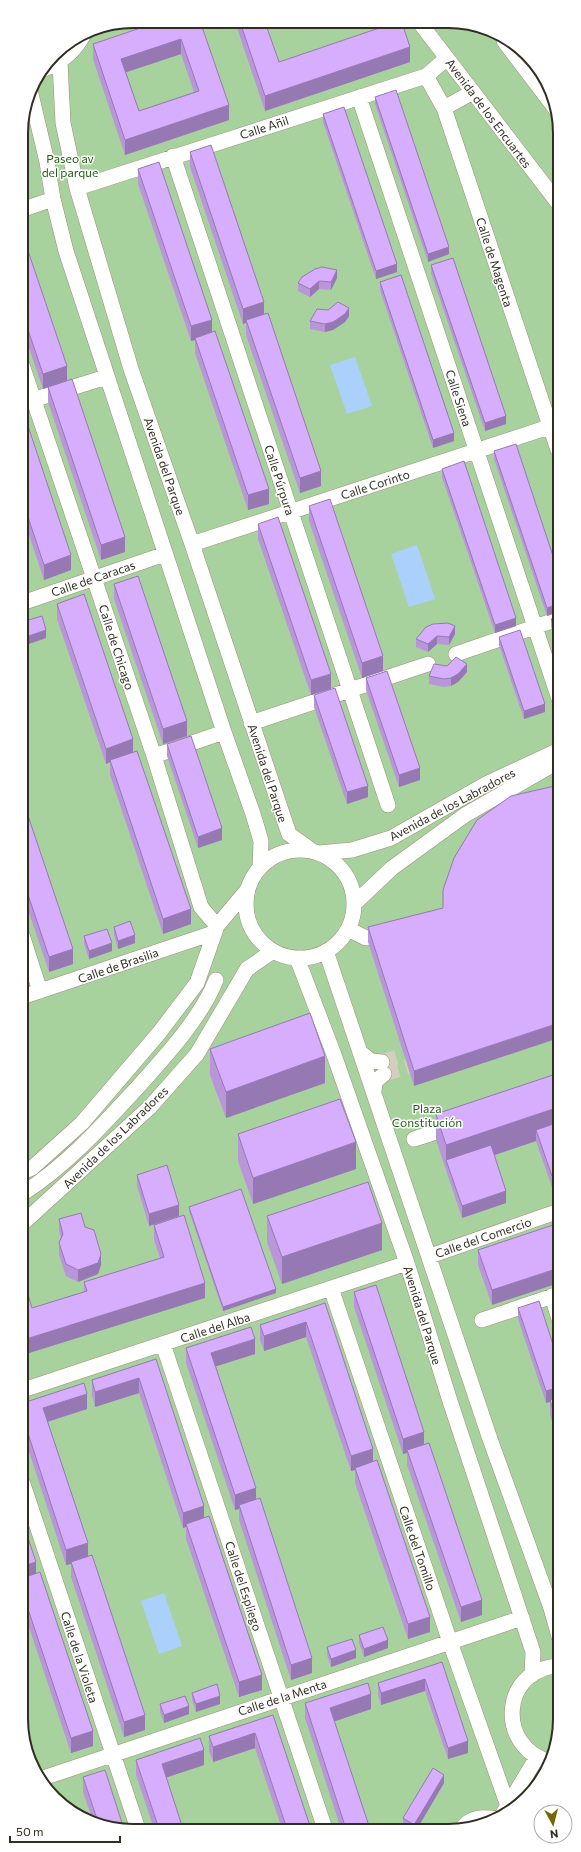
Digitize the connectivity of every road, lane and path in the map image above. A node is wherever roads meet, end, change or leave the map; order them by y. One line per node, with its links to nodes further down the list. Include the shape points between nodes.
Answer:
1 (424, 28): 4 (street, Avenida de los Encuartes)
2 (78, 44): 5 (street)
3 (510, 48): 9 (street)
4 (447, 58): 7 (street, Calle Añil); 8 (street, Avenida de los Encuartes)
5 (60, 62): 6 (street); 14 (street, Avenida del Parque, via 64,123)
6 (53, 65)
7 (426, 76): 10 (street, Calle Añil); 12 (street, Calle de Magenta)
8 (473, 92): 12 (street); 15 (street, Avenida de los Encuartes)
9 (546, 96)
10 (359, 97): 13 (street, Calle Añil); 23 (street, Calle Siena)
11 (33, 103): 16 (street)
12 (444, 108): 21 (street, Calle de Magenta)
13 (172, 156): 14 (street, Calle Añil); 24 (street, Calle Púrpura)
14 (77, 188): 25 (street, Avenida del Parque, via 131,369)
15 (553, 196)
16 (53, 199): 17 (street); 18 (street, via 66,251)
17 (28, 208)
18 (106, 377): 20 (street); 26 (street)
19 (28, 384): 20 (street, Calle de Chicago)
20 (33, 400): 27 (street, Calle de Chicago)
21 (553, 422)
22 (553, 425): 23 (street, Calle Corinto)
23 (477, 451): 24 (street, Calle Corinto); 30 (street, Calle Siena)
24 (291, 512): 25 (street, Calle Corinto); 34 (street, Calle Púrpura)
25 (192, 544): 35 (street, Avenida del Parque)
26 (165, 554): 27 (street, Calle de Caracas); 36 (street)
27 (94, 578): 28 (street, Calle de Caracas); 38 (street, Calle de Chicago)
28 (28, 601)
29 (553, 621): 30 (street)
30 (535, 627): 31 (street); 33 (street, Calle Siena)
31 (456, 654)
32 (428, 664): 34 (street)
33 (553, 681)
34 (350, 690): 35 (street); 40 (street, Calle Púrpura)
35 (251, 723): 41 (street, Avenida del Parque, via 289,834)
36 (224, 732): 38 (street); 42 (street, via 261,842)
37 (553, 753): 41 (street, Avenida de los Labradores, via 486,784 391,838 352,850)
38 (154, 756): 45 (street, Calle de Chicago, via 201,907)
39 (553, 766): 44 (street, Avenida de los Labradores, via 465,815 392,868)
40 (388, 805)
41 (317, 852): 42 (street, via 285,852 271,858); 44 (street, via 343,870 352,886)
42 (260, 868): 43 (street)
43 (248, 889): 45 (street); 48 (street, via 246,907 250,924 259,939)
44 (355, 903): 46 (street)
45 (215, 929): 53 (street, Calle de Brasilia); 59 (street, via 197,983 159,1034 82,1123)
46 (348, 929): 47 (street); 49 (street, via 338,943)
47 (366, 938)
48 (272, 951): 51 (street); 62 (street, Avenida de los Labradores, via 246,969 197,1054 150,1107)
49 (326, 952): 51 (street, via 312,957); 55 (street, Avenida del Parque)
50 (28, 954): 53 (street)
51 (297, 958): 64 (street, Avenida del Parque)
52 (216, 980): 60 (street, via 211,993 170,1050 102,1126 61,1166)
53 (40, 991): 54 (street, Calle de Brasilia)
54 (28, 995)
55 (360, 1052): 56 (street, Avenida del Parque); 56 (street, via 383,1068 375,1082)
56 (374, 1092): 63 (street, Avenida del Parque)
57 (465, 1122): 58 (street)
58 (414, 1139)
59 (28, 1170)
60 (28, 1190)
61 (553, 1213): 63 (street, Calle del Comercio)
62 (28, 1218)
63 (430, 1256): 71 (street, Avenida del Parque, via 490,1439)
64 (407, 1263): 65 (street, Calle del Alba); 72 (street, Avenida del Parque)
65 (331, 1288): 68 (street, Calle del Alba); 73 (street, Calle del Tomillo)
66 (553, 1296): 67 (street)
67 (482, 1320)
68 (163, 1344): 69 (street, Calle del Alba); 76 (street, Calle del Espliego)
69 (28, 1388)
70 (28, 1499): 77 (street, Calle de la Violeta)
71 (553, 1599)
72 (522, 1618): 73 (street, Calle de la Menta); 75 (street, Avenida del Parque, via 533,1652)
73 (450, 1642): 76 (street, Calle de la Menta); 82 (street, Calle del Tomillo)
74 (553, 1667): 75 (street)
75 (532, 1675): 78 (street, via 517,1692 512,1714 514,1729 520,1742)
76 (281, 1698): 77 (street, Calle de la Menta); 86 (street, Calle del Espliego)
77 (113, 1754): 80 (street, Calle de la Menta); 85 (street, Calle de la Violeta)
78 (537, 1757): 79 (street); 81 (street)
79 (545, 1760)
80 (46, 1777)
81 (509, 1804)
82 (504, 1807)
83 (484, 1817): 84 (street)
84 (469, 1822)
85 (136, 1824)
86 (322, 1824)

